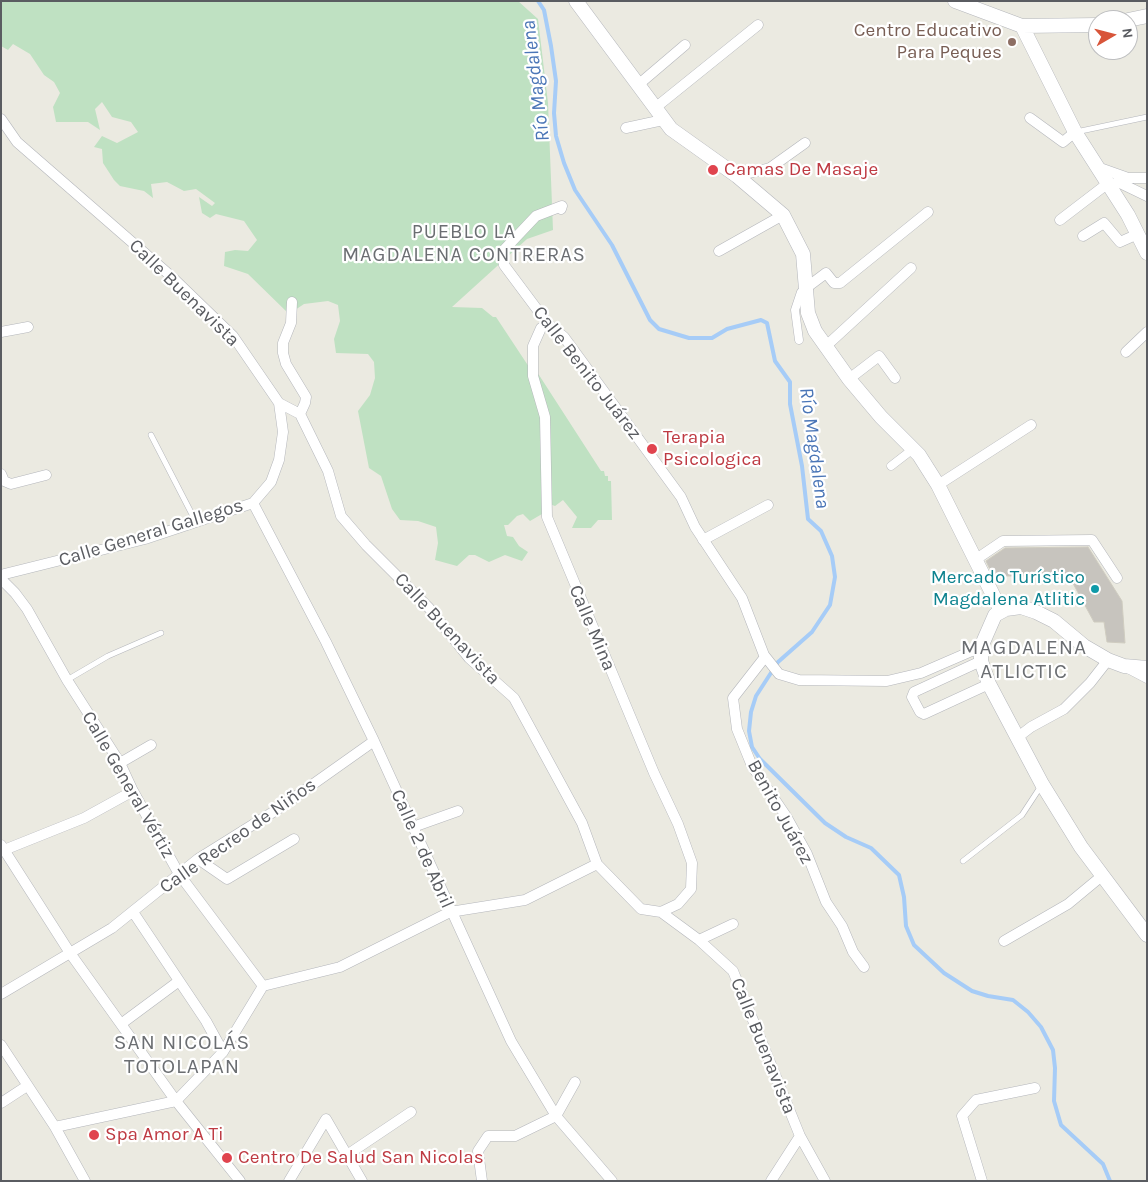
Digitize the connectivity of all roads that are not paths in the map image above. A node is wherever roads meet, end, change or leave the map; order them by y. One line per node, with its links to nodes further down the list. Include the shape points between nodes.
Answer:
1 (576, 1): 7 (street)
2 (962, 2): 5 (street)
3 (758, 25): 8 (street)
4 (1088, 25): 5 (street)
5 (1022, 26): 13 (street)
6 (685, 45): 7 (street)
7 (638, 85): 8 (street)
8 (659, 114): 12 (street); 16 (street, via 679,137)
9 (1147, 117): 13 (lane)
10 (1030, 118): 13 (street, via 1063,142)
11 (1, 119): 40 (street, Calle Buenavista, via 17,142 172,277 233,336)
12 (626, 128)
13 (1075, 132): 15 (street)
14 (805, 143): 16 (street, via 770,168)
15 (1096, 167): 17 (street, via 1128,178); 18 (street)
16 (737, 176): 22 (street)
17 (1147, 178)
18 (1107, 184): 19 (street, via 1120,184); 23 (street); 24 (street)
19 (1147, 196)
20 (561, 208): 31 (street, Calle Benito Juárez, via 536,216 502,252 504,265)
21 (928, 212): 29 (street, via 840,283 834,283 826,273)
22 (783, 214): 26 (street); 29 (street, via 803,254)
23 (1060, 220)
24 (1138, 234): 25 (street, via 1120,242 1104,223); 27 (street)
25 (1083, 236)
26 (719, 251)
27 (1147, 253)
28 (911, 268): 36 (street)
29 (806, 288): 35 (street, via 801,292 796,310); 36 (street, via 808,314)
30 (292, 302): 41 (street, via 292,322 283,352 286,364 306,397)
31 (548, 324): 52 (street, Calle Benito Juárez, via 564,337 681,497); 84 (street, Calle Mina, via 541,328 533,346 533,376 545,417 547,516 692,862 691,889 678,904)
32 (28, 327): 33 (street)
33 (1, 332)
34 (1147, 332): 37 (street)
35 (799, 340)
36 (825, 347): 39 (street)
37 (1126, 352)
38 (895, 378): 39 (street, via 879,356)
39 (849, 379): 44 (street)
40 (279, 403): 41 (street, Calle Buenavista); 49 (street, Calle General Gallegos, via 283,432 279,460 271,482)
41 (300, 414): 79 (street, Calle Buenavista, via 328,471 341,516 429,608 469,658 514,698 582,823)
42 (1031, 425): 48 (street)
43 (151, 435): 51 (lane)
44 (913, 449): 45 (street); 48 (street)
45 (891, 466)
46 (1, 474): 47 (street, via 11,484)
47 (46, 475)
48 (938, 485): 53 (street)
49 (254, 502): 51 (street, Calle General Gallegos); 68 (street, Calle 2 de Abril)
50 (768, 505): 52 (street)
51 (196, 523): 54 (street, Calle General Gallegos, via 116,547)
52 (703, 540): 60 (street, Calle Benito Juárez, via 742,598)
53 (975, 560): 55 (street, via 1002,541 1092,540); 57 (street)
54 (1, 575)
55 (1116, 578)
56 (1, 579): 65 (street, Calle General Vértiz, via 27,610)
57 (1001, 611): 59 (street, via 992,618); 61 (street, via 1021,607 1036,612)
58 (161, 633): 65 (lane, via 108,656)
59 (981, 654): 60 (street, Calle Benito Juárez, via 887,680 799,680 779,674); 66 (street); 66 (street, via 914,692 912,697 924,714)
60 (766, 659): 90 (street, Benito Juárez, via 734,698 737,730 752,766 786,816 807,854 826,902)
61 (1108, 660): 62 (street); 67 (street, via 1064,709)
62 (1124, 666): 63 (street); 64 (street)
63 (1147, 668)
64 (1147, 678)
65 (67, 680): 70 (street, Calle General Vértiz)
66 (989, 684): 67 (street)
67 (1018, 737): 71 (street)
68 (374, 741): 74 (street, Calle 2 de Abril); 77 (street, Calle Recreo de Niños, via 278,809)
69 (151, 744): 70 (street)
70 (120, 762): 72 (street, Calle General Vértiz)
71 (1042, 784): 78 (lane, via 1022,815); 81 (street, via 1081,847)
72 (133, 791): 76 (street, via 84,818); 80 (street, Calle General Vértiz)
73 (458, 811): 74 (street)
74 (413, 827): 83 (street, Calle 2 de Abril)
75 (294, 839): 77 (street, via 228,879)
76 (3, 848): 89 (street)
77 (198, 860): 80 (street, Calle Recreo de Niños)
78 (963, 861)
79 (597, 864): 83 (street, via 525,900); 84 (street, Calle Buenavista, via 641,910)
80 (179, 874): 82 (street, Calle Recreo de Niños); 92 (street, Calle General Vértiz)
81 (1103, 875): 86 (street); 88 (street, via 1068,904)
82 (133, 912): 89 (street, Calle Recreo de Niños); 91 (street)
83 (450, 912): 92 (street, via 340,967); 103 (street, Calle 2 de Abril, via 511,1041)
84 (661, 912): 87 (street, Calle Buenavista)
85 (733, 924): 87 (street)
86 (1147, 935)
87 (699, 940): 105 (street, Calle Buenavista, via 732,971)
88 (1004, 941)
89 (70, 953): 93 (street, Calle Recreo de Niños); 94 (street)
90 (864, 967)
91 (179, 981): 94 (street); 96 (street)
92 (263, 986): 96 (street)
93 (1, 994)
94 (121, 1024): 100 (street)
95 (1, 1046): 98 (street)
96 (223, 1052): 100 (street)
97 (575, 1082): 103 (street)
98 (27, 1086): 101 (street); 104 (street)
99 (1034, 1088): 115 (street, via 976,1100 962,1116)
100 (176, 1101): 104 (street); 108 (street)
101 (1, 1103)
102 (411, 1112): 106 (street)
103 (556, 1116): 111 (street, via 515,1136 488,1136 478,1151); 112 (street, Calle 2 de Abril)
104 (55, 1127): 107 (street)
105 (800, 1136): 113 (street); 114 (street, Calle Buenavista)
106 (347, 1155): 109 (street, via 326,1120); 110 (street)
107 (86, 1181)
108 (240, 1181)
109 (289, 1181)
110 (362, 1181)
111 (482, 1181)
112 (612, 1181)
113 (771, 1181)
114 (825, 1181)
115 (982, 1181)

